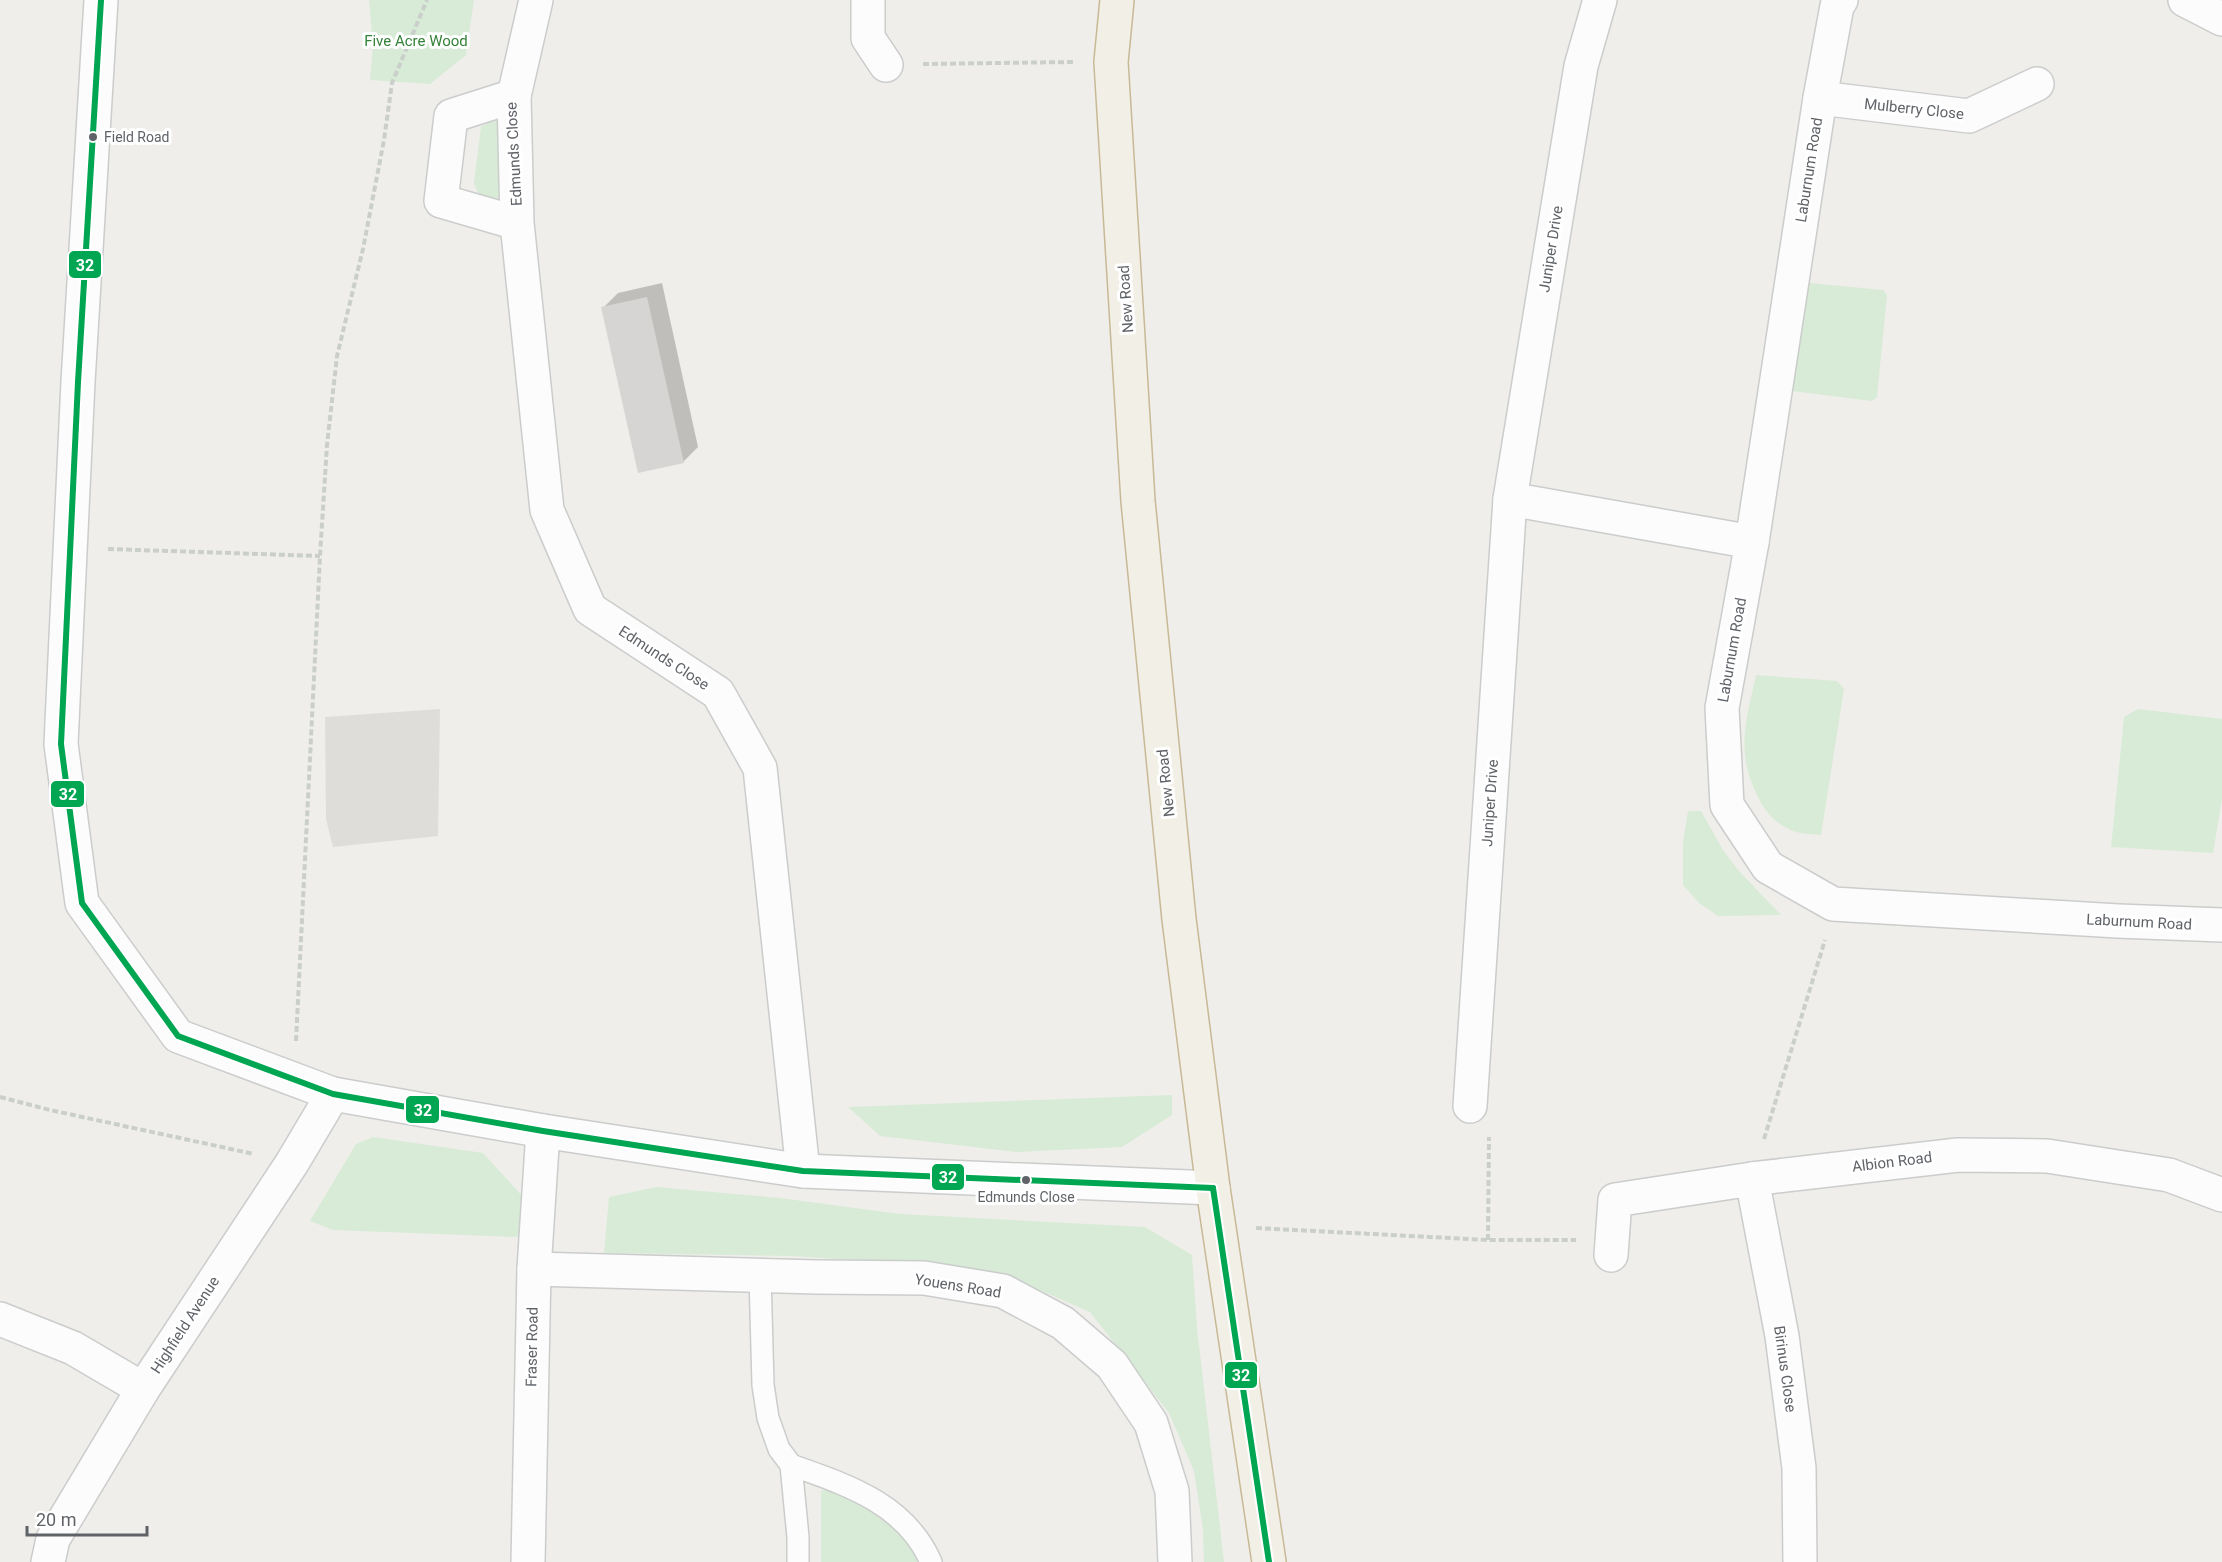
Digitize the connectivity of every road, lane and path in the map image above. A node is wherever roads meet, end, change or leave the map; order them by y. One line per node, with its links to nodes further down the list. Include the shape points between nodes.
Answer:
1 (101, 0): 18 (street)
2 (428, 0): 19 (path, via 392,83 363,249 337,356)
3 (536, 0): 13 (street)
4 (868, 0): 11 (street, via 868,38)
5 (1117, 0): 10 (highway, New Road)
6 (1600, 0): 16 (street, Juniper Drive, via 1581,66)
7 (1841, 0): 14 (street, Laburnum Road)
8 (2185, 0): 9 (street)
9 (2222, 19)
10 (1111, 62): 11 (path); 30 (highway, New Road, via 1138,501 1179,919)
11 (886, 65)
12 (2037, 84): 14 (street, Mulberry Close, via 1969,116)
13 (514, 96): 15 (street, Edmunds Close); 15 (street, Edmunds Close, via 451,116 441,201)
14 (1820, 98): 17 (street, Laburnum Road)
15 (517, 224): 28 (street, Edmunds Close, via 547,510 590,609 718,693 760,768)
16 (1510, 500): 17 (street); 25 (street, Juniper Drive)
17 (1752, 542): 20 (street, Laburnum Road, via 1722,708 1727,805 1768,867)
18 (70, 548): 19 (path); 22 (street, via 61,744 82,903 178,1036)
19 (320, 556): 22 (path)
20 (1833, 904): 21 (street, Laburnum Road); 29 (path)
21 (2222, 925)
22 (294, 1079): 23 (street)
23 (333, 1094): 26 (street); 27 (street, Highfield Avenue)
24 (0, 1097): 27 (path)
25 (1470, 1106): 34 (path, via 1490,1136)
26 (543, 1131): 28 (street); 36 (street, Fraser Road)
27 (292, 1163): 39 (street, Highfield Avenue)
28 (803, 1171): 30 (street)
29 (1752, 1179): 31 (street, Albion Road, via 1958,1155 2047,1156 2169,1175); 32 (street, Albion Road); 47 (street, Birinus Close, via 1782,1336 1798,1457)
30 (1213, 1188): 33 (highway, New Road)
31 (2222, 1195)
32 (1615, 1200): 34 (path, via 1578,1240); 35 (street)
33 (1220, 1227): 34 (path); 46 (highway, New Road)
34 (1488, 1240)
35 (1611, 1255)
36 (534, 1269): 37 (street, Youens Road); 42 (street, Fraser Road)
37 (760, 1275): 40 (lane, via 763,1385 779,1449); 45 (street, Youens Road, via 924,1278 1003,1291 1063,1323 1112,1365 1151,1423 1172,1491)
38 (0, 1319): 39 (street, via 74,1348)
39 (143, 1389): 41 (street, Highfield Avenue, via 53,1539)
40 (791, 1465): 43 (lane); 44 (lane, via 854,1489 885,1506 912,1529)
41 (48, 1562)
42 (528, 1562)
43 (798, 1562)
44 (931, 1562)
45 (1175, 1562)
46 (1269, 1562)
47 (1800, 1562)

